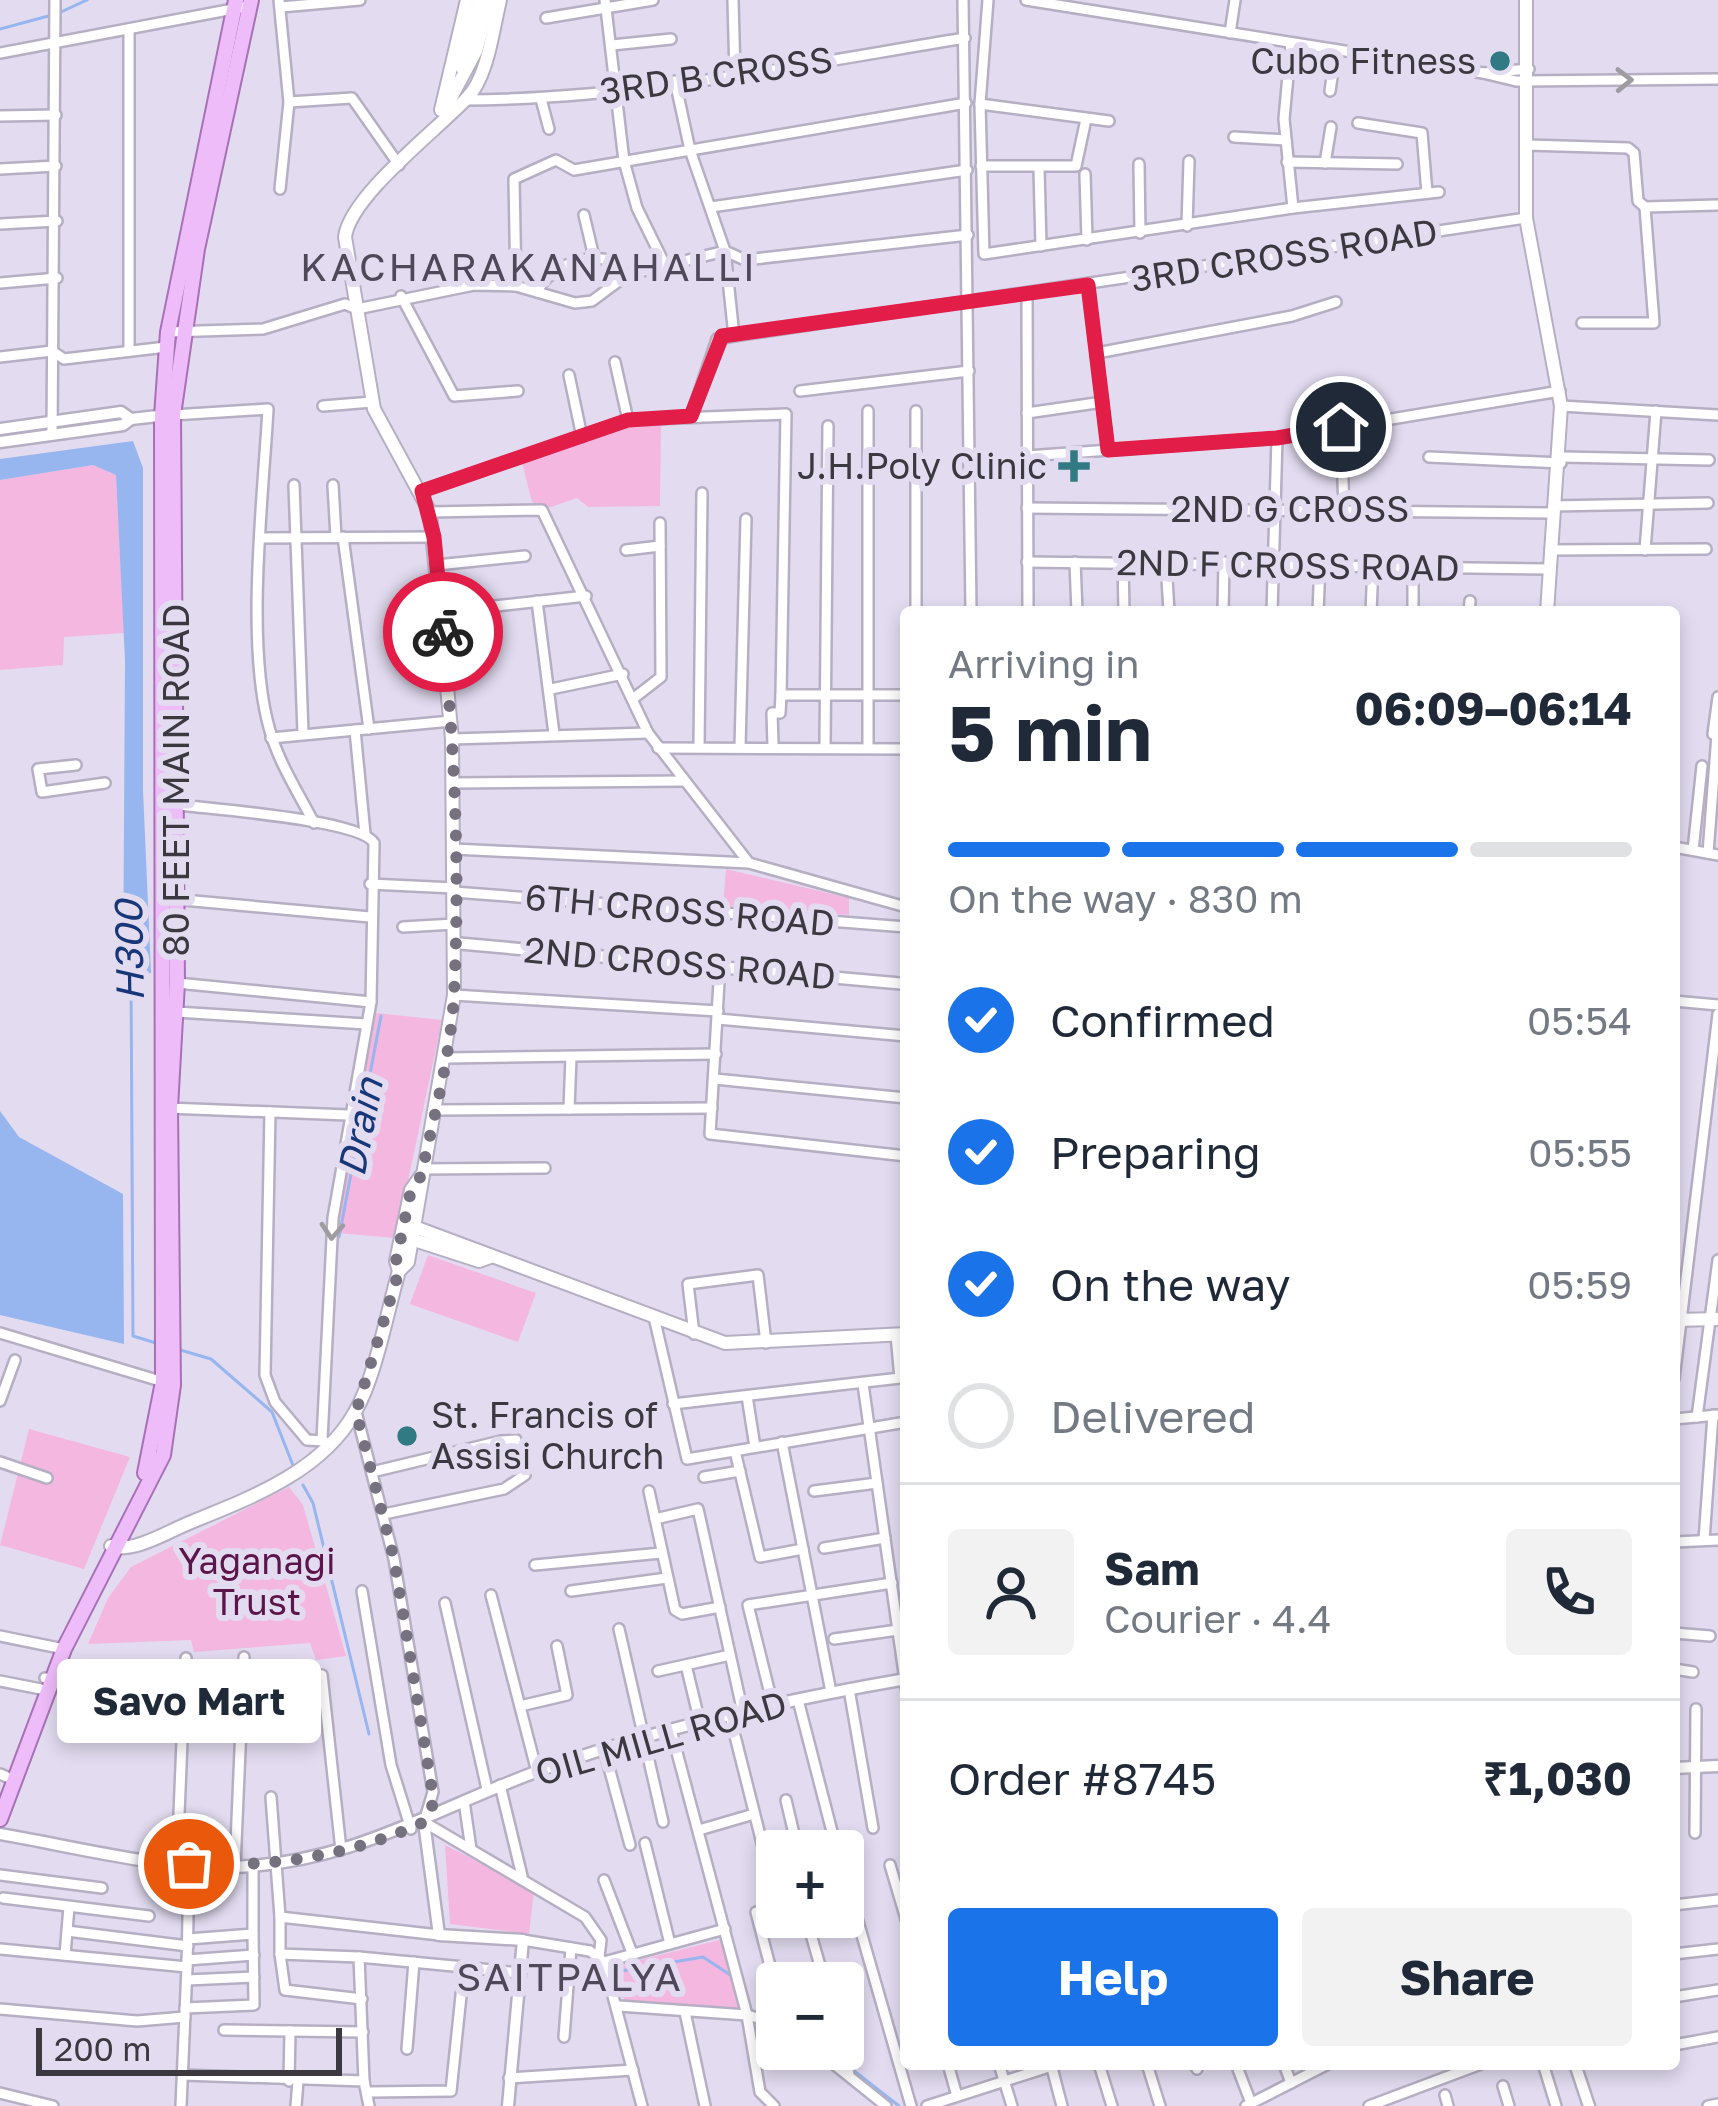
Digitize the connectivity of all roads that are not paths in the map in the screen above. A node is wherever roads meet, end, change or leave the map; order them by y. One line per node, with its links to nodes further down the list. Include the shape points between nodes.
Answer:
1 (55, 0): 25 (street)
2 (361, 0): 17 (street)
3 (467, 0): 43 (main road)
4 (479, 0): 36 (main road)
5 (490, 0): 36 (main road)
6 (500, 0): 36 (main road, via 486,55)
7 (653, 0): 18 (street)
8 (733, 0): 31 (street)
9 (963, 0): 23 (street)
10 (988, 0): 40 (street)
11 (1026, 0): 15 (street)
12 (1124, 0): 19 (street)
13 (1235, 0): 22 (street)
14 (1526, 0): 30 (main road)
15 (1044, 2): 19 (street)
16 (243, 3): 21 (street); 96 (main road, 80 FEET MAIN ROAD)
17 (280, 4): 38 (street)
18 (606, 4): 20 (street); 27 (street)
19 (1121, 16): 22 (street)
20 (546, 18)
21 (129, 28): 25 (street); 98 (street)
22 (1230, 33): 26 (street)
23 (965, 38): 31 (street, 3RD B CROSS); 39 (street)
24 (670, 39): 27 (street)
25 (55, 41): 29 (street); 41 (street)
26 (1291, 43): 28 (street); 50 (street)
27 (612, 45): 34 (street)
28 (1336, 50): 30 (street); 35 (street)
29 (0, 53)
30 (1529, 75): 32 (street, one-way to 32); 51 (main road)
31 (735, 76): 33 (street, 3RD B CROSS)
32 (1718, 79)
33 (675, 81): 34 (street, 3RD B CROSS); 52 (street)
34 (619, 88): 37 (street, 3RD B CROSS); 53 (street)
35 (1330, 91)
36 (461, 93): 37 (street, 3RD B CROSS); 43 (main road)
37 (541, 99): 48 (street)
38 (290, 102): 60 (street, via 352,98); 66 (street)
39 (966, 103): 52 (street); 63 (street)
40 (980, 104): 44 (street); 61 (street)
41 (56, 115): 42 (street); 59 (street)
42 (0, 116)
43 (441, 118): 60 (main road)
44 (1086, 118): 45 (street); 64 (street, via 1081,163)
45 (1109, 121)
46 (1358, 123): 70 (street, via 1422,133 1433,193)
47 (1331, 127): 56 (street)
48 (549, 130)
49 (1234, 137): 50 (street)
50 (1286, 140): 55 (street)
51 (1527, 145): 69 (street, via 1628,148); 72 (main road)
52 (690, 151): 53 (street); 68 (street)
53 (624, 161): 82 (street); 87 (street, via 574,170 556,160 514,179)
54 (1190, 161): 75 (street)
55 (1287, 162): 56 (street); 70 (street)
56 (1325, 163): 58 (street)
57 (1139, 164): 76 (street)
58 (1396, 164)
59 (56, 166): 62 (street); 73 (street)
60 (400, 166): 93 (main road, via 347,222)
61 (981, 166): 64 (street); 79 (street, via 985,254)
62 (0, 169)
63 (967, 170): 68 (street); 77 (street)
64 (1039, 170): 79 (street)
65 (1085, 174): 78 (street)
66 (280, 189)
67 (1718, 205): 69 (street)
68 (711, 207): 80 (street)
69 (1645, 207): 94 (street, via 1654,323)
70 (1293, 208): 75 (street)
71 (584, 215): 81 (street)
72 (1526, 218): 86 (street, 3RD CROSS ROAD); 106 (main road)
73 (57, 221): 74 (street); 83 (street)
74 (0, 224)
75 (1187, 226): 76 (street)
76 (1140, 233): 78 (street)
77 (968, 235): 80 (street, via 745,260); 91 (street)
78 (1087, 240): 79 (street)
79 (1041, 246)
80 (725, 251): 82 (street); 95 (street)
81 (594, 257): 84 (street, via 609,260); 88 (street, via 550,272)
82 (666, 267): 84 (street)
83 (57, 278): 85 (street); 97 (street)
84 (619, 279): 88 (street, via 592,301)
85 (0, 283)
86 (1088, 285): 89 (street, 3RD CROSS ROAD); 99 (street)
87 (516, 286): 88 (street); 90 (street)
88 (537, 292)
89 (1027, 294): 91 (street, 3RD CROSS ROAD); 115 (street)
90 (401, 296): 93 (street); 104 (street, via 454,396)
91 (970, 301): 95 (street, 3RD CROSS ROAD); 102 (street)
92 (1336, 302): 99 (street)
93 (356, 309): 96 (street, via 345,304 262,328); 108 (main road)
94 (1582, 323)
95 (734, 336): 119 (street, via 717,339)
96 (173, 337): 98 (street); 117 (main road, 80 FEET MAIN ROAD); 117 (main road, 80 FEET MAIN ROAD)
97 (52, 351): 98 (street, via 64,359); 100 (street); 123 (street)
98 (129, 351)
99 (1097, 353): 109 (street)
100 (0, 357)
101 (615, 362): 120 (street)
102 (969, 371): 105 (street); 171 (street)
103 (569, 375): 125 (street)
104 (518, 391)
105 (800, 391)
106 (1560, 391): 111 (main road); 122 (street)
107 (785, 397): 116 (street)
108 (373, 402): 110 (street); 136 (main road)
109 (1103, 402): 115 (street); 128 (street)
110 (323, 406)
111 (1561, 406): 112 (street); 131 (main road)
112 (1657, 410): 118 (street); 132 (street)
113 (868, 411): 186 (street)
114 (916, 411): 170 (street)
115 (1027, 413): 129 (street)
116 (786, 414): 119 (street); 188 (street)
117 (167, 415): 123 (street, via 130,419 122,412); 149 (street, via 268,409); 212 (main road, 80 FEET MAIN ROAD)
118 (1718, 415)
119 (691, 416): 120 (street)
120 (628, 420): 125 (street)
121 (828, 426): 185 (street)
122 (1341, 427): 126 (street); 142 (street)
123 (52, 428): 124 (street); 127 (street)
124 (0, 430)
125 (582, 437): 136 (street)
126 (1277, 438): 128 (street); 141 (street)
127 (0, 442)
128 (1108, 450): 129 (street)
129 (1027, 456): 140 (street)
130 (1429, 457): 131 (street)
131 (1562, 460): 132 (street); 143 (main road)
132 (1653, 460): 133 (street); 139 (street)
133 (1709, 460)
134 (294, 485): 150 (street)
135 (333, 485): 147 (street)
136 (422, 491): 144 (main road)
137 (702, 493): 201 (street)
138 (1708, 502): 139 (street, 2ND G CROSS)
139 (1648, 506): 143 (street, 2ND G CROSS); 155 (street)
140 (1027, 508): 141 (street, 2ND G CROSS); 157 (street)
141 (1276, 508): 142 (street, 2ND G CROSS); 162 (street)
142 (1344, 508): 143 (street, 2ND G CROSS)
143 (1553, 509): 154 (main road)
144 (430, 512): 148 (main road); 168 (street, via 542,510)
145 (746, 519): 202 (street)
146 (660, 524): 151 (street)
147 (339, 537): 148 (street); 150 (street); 192 (street)
148 (434, 537): 164 (main road)
149 (260, 538): 150 (street); 198 (street, via 262,686)
150 (297, 538): 194 (street)
151 (660, 546): 153 (street); 189 (street, via 661,676)
152 (1706, 549): 155 (street)
153 (626, 550)
154 (1550, 550): 155 (street); 167 (main road)
155 (1645, 550)
156 (525, 556): 164 (street)
157 (1027, 562): 158 (street, 2ND F CROSS ROAD); 172 (street)
158 (1076, 562): 159 (street, 2ND F CROSS ROAD); 173 (street)
159 (1123, 562): 160 (street, 2ND F CROSS ROAD); 174 (street)
160 (1166, 562): 161 (street, 2ND F CROSS ROAD); 175 (street)
161 (1224, 562): 162 (street, 2ND F CROSS ROAD); 176 (street)
162 (1274, 562): 163 (street, 2ND F CROSS ROAD); 177 (street)
163 (1320, 563): 165 (street, 2ND F CROSS ROAD); 178 (street)
164 (437, 565): 182 (main road)
165 (1373, 565): 166 (street, 2ND F CROSS ROAD); 179 (street)
166 (1413, 566): 167 (street, 2ND F CROSS ROAD); 180 (street)
167 (1549, 569): 181 (main road)
168 (586, 596): 169 (street); 183 (street)
169 (537, 601): 182 (street); 184 (street)
170 (916, 606)
171 (971, 606)
172 (1028, 606)
173 (1077, 606)
174 (1124, 606)
175 (1169, 606)
176 (1223, 606)
177 (1272, 606)
178 (1318, 606)
179 (1371, 606)
180 (1413, 606)
181 (1546, 606)
182 (441, 612): 191 (main road)
183 (623, 674): 184 (street); 189 (street)
184 (551, 688): 196 (street)
185 (826, 694): 186 (street); 188 (street); 200 (street)
186 (870, 694): 187 (street); 204 (street)
187 (900, 694)
188 (781, 695): 203 (street)
189 (634, 698): 195 (street)
190 (1718, 698): 197 (street)
191 (451, 721): 192 (street); 199 (main road)
192 (368, 729): 193 (street)
193 (355, 730): 194 (street); 214 (street)
194 (303, 733): 198 (street)
195 (648, 733): 196 (street); 205 (street)
196 (554, 734): 199 (street)
197 (1718, 736): 218 (street)
198 (272, 738): 213 (street)
199 (452, 739): 211 (main road)
200 (825, 745): 203 (street); 204 (street)
201 (699, 746): 202 (street); 205 (street)
202 (740, 746): 203 (street)
203 (772, 746)
204 (868, 746): 206 (street)
205 (658, 748): 209 (street)
206 (900, 749)
207 (76, 764): 210 (street, via 38,770 42,792)
208 (1702, 766): 217 (street)
209 (683, 781): 211 (street); 219 (street)
210 (105, 783)
211 (454, 783): 216 (main road)
212 (168, 804): 213 (street); 222 (main road, 80 FEET MAIN ROAD)
213 (314, 823): 214 (street)
214 (365, 834): 220 (street, via 374,843)
215 (1680, 848): 217 (street)
216 (454, 849): 219 (street); 221 (main road)
217 (1693, 850): 218 (street)
218 (1713, 854)
219 (749, 863): 223 (street)
220 (370, 884): 221 (street, 6TH CROSS ROAD); 224 (street)
221 (454, 890): 225 (main road); 227 (street, 6TH CROSS ROAD)
222 (168, 898): 224 (street); 230 (main road, 80 FEET MAIN ROAD)
223 (900, 905)
224 (370, 917): 233 (street)
225 (454, 924): 226 (street); 228 (main road)
226 (403, 927)
227 (900, 927)
228 (454, 943): 229 (street, 2ND CROSS ROAD); 232 (main road)
229 (720, 965): 231 (street, 2ND CROSS ROAD); 237 (street)
230 (171, 982): 233 (street); 236 (main road, 80 FEET MAIN ROAD); 245 (main road, 80 FEET MAIN ROAD)
231 (900, 983)
232 (454, 994): 237 (street); 242 (main road)
233 (371, 1002): 238 (street)
234 (1680, 1002): 235 (street)
235 (1718, 1010): 256 (street)
236 (176, 1012): 238 (street); 245 (main road, 80 FEET MAIN ROAD)
237 (718, 1015): 239 (street); 240 (street)
238 (365, 1024): 250 (street)
239 (900, 1035)
240 (716, 1054): 241 (street); 243 (street)
241 (571, 1057): 242 (street); 248 (street)
242 (447, 1058): 247 (main road)
243 (715, 1079): 244 (street); 246 (street)
244 (900, 1097)
245 (165, 1108): 249 (street); 266 (main road, 80 FEET MAIN ROAD)
246 (712, 1108): 248 (street); 251 (street, via 710,1134)
247 (436, 1109): 248 (street); 253 (main road)
248 (569, 1109)
249 (270, 1112): 250 (street); 277 (street, via 265,1375 275,1402 307,1441)
250 (348, 1115): 277 (street, one-way to 277, via 333,1218)
251 (900, 1155)
252 (544, 1168): 253 (street)
253 (422, 1172): 254 (main road, via 411,1190)
254 (409, 1232): 257 (main road); 271 (main road)
255 (1718, 1260): 259 (street)
256 (1680, 1290)
257 (654, 1317): 261 (main road); 270 (street)
258 (1680, 1320): 259 (main road)
259 (1713, 1320): 273 (street)
260 (0, 1333): 266 (street)
261 (694, 1334): 263 (main road); 263 (street, via 688,1284 758,1276)
262 (900, 1335): 263 (main road)
263 (766, 1343)
264 (15, 1360): 269 (street)
265 (900, 1378): 267 (street)
266 (168, 1383): 295 (main road, 80 FEET MAIN ROAD, via 148,1466)
267 (863, 1384): 268 (street); 276 (street)
268 (748, 1396): 270 (street); 279 (street)
269 (0, 1402)
270 (673, 1404): 280 (street, via 687,1459)
271 (356, 1412): 277 (main road); 283 (street)
272 (1715, 1415): 273 (street); 292 (street)
273 (1697, 1417): 274 (street)
274 (1680, 1418)
275 (900, 1423): 276 (street)
276 (869, 1427): 278 (street); 286 (street)
277 (325, 1441): 295 (main road, via 292,1476)
278 (782, 1442): 279 (street); 297 (street)
279 (755, 1447): 280 (street)
280 (735, 1450): 282 (street)
281 (0, 1462): 285 (street)
282 (740, 1471): 284 (street); 297 (street, via 760,1557)
283 (373, 1472): 289 (street); 289 (street, via 501,1442 516,1441 523,1452 525,1475 504,1490)
284 (704, 1477)
285 (47, 1478)
286 (877, 1483): 287 (street); 291 (street)
287 (814, 1490)
288 (649, 1491): 290 (street)
289 (384, 1514): 355 (street, via 433,1792)
290 (655, 1520): 298 (street); 307 (street, via 698,1509)
291 (885, 1538): 296 (street); 301 (street)
292 (1704, 1540): 293 (street); 294 (street)
293 (1718, 1540)
294 (1680, 1542)
295 (114, 1548): 316 (main road, 80 FEET MAIN ROAD)
296 (824, 1548)
297 (803, 1549): 305 (street)
298 (662, 1553): 299 (street); 300 (street)
299 (535, 1565)
300 (667, 1578): 303 (street); 307 (street, via 676,1612)
301 (892, 1583): 305 (street); 309 (street)
302 (362, 1591): 357 (street, via 391,1765)
303 (571, 1592)
304 (491, 1595): 334 (street)
305 (812, 1598): 332 (street); 335 (street, via 748,1605)
306 (446, 1603): 348 (street)
307 (720, 1607): 317 (street)
308 (619, 1629): 340 (street)
309 (898, 1630): 313 (street); 314 (street)
310 (1680, 1634): 312 (street)
311 (0, 1636): 316 (street)
312 (1710, 1636)
313 (834, 1640)
314 (900, 1643)
315 (557, 1646): 334 (street, via 567,1695)
316 (61, 1647): 326 (main road, 80 FEET MAIN ROAD)
317 (730, 1655): 320 (street); 337 (street)
318 (186, 1658): 331 (street)
319 (244, 1658): 330 (street)
320 (686, 1664): 322 (street); 338 (street)
321 (1680, 1670): 323 (street)
322 (658, 1671)
323 (1693, 1672)
324 (322, 1675): 368 (street)
325 (0, 1681): 326 (street)
326 (45, 1682): 329 (street); 346 (main road, 80 FEET MAIN ROAD); 354 (main road, 80 FEET MAIN ROAD)
327 (900, 1683): 328 (street, OIL MILL ROAD)
328 (849, 1689): 332 (street, OIL MILL ROAD); 358 (street)
329 (129, 1691)
330 (243, 1691): 331 (street); 373 (street)
331 (184, 1692): 370 (street)
332 (831, 1692): 333 (street, OIL MILL ROAD)
333 (798, 1700): 335 (street, OIL MILL ROAD); 362 (street)
334 (520, 1706): 345 (street)
335 (772, 1706): 337 (street, OIL MILL ROAD)
336 (1696, 1709): 343 (street)
337 (736, 1714): 338 (street, OIL MILL ROAD); 353 (street)
338 (700, 1723): 339 (street, OIL MILL ROAD)
339 (671, 1730): 340 (street, OIL MILL ROAD); 359 (street)
340 (640, 1736): 341 (street, OIL MILL ROAD); 356 (street)
341 (604, 1749): 345 (street, OIL MILL ROAD); 366 (street)
342 (1718, 1766): 343 (street)
343 (1694, 1767): 344 (street); 363 (street)
344 (1680, 1768)
345 (537, 1772): 347 (street, OIL MILL ROAD)
346 (3, 1776): 350 (main road, 80 FEET MAIN ROAD)
347 (500, 1784): 348 (street, OIL MILL ROAD); 375 (street)
348 (487, 1789): 352 (street, OIL MILL ROAD)
349 (271, 1796): 369 (street)
350 (0, 1797)
351 (786, 1800): 361 (street)
352 (464, 1801): 355 (street, OIL MILL ROAD); 367 (street)
353 (754, 1814): 359 (street); 360 (street)
354 (0, 1819)
355 (424, 1822): 357 (street, OIL MILL ROAD); 367 (street); 388 (street)
356 (663, 1822)
357 (411, 1828): 368 (street, OIL MILL ROAD)
358 (874, 1828)
359 (699, 1830): 385 (street)
360 (758, 1830)
361 (794, 1830)
362 (832, 1830)
363 (1695, 1833)
364 (0, 1834): 370 (street, OIL MILL ROAD)
365 (644, 1843): 392 (street)
366 (630, 1845)
367 (471, 1849): 375 (street)
368 (341, 1850): 369 (street, OIL MILL ROAD)
369 (277, 1862): 371 (street, OIL MILL ROAD); 384 (street)
370 (183, 1863): 373 (street, OIL MILL ROAD); 391 (street)
371 (253, 1864): 373 (street, OIL MILL ROAD); 387 (street)
372 (890, 1865): 377 (street)
373 (235, 1867)
374 (0, 1875): 378 (street)
375 (521, 1876): 402 (street, via 585,1917 601,1940)
376 (604, 1880): 396 (street)
377 (900, 1884)
378 (102, 1888)
379 (3, 1898): 382 (street)
380 (1718, 1900): 381 (street)
381 (1680, 1902)
382 (69, 1906): 383 (street); 386 (street)
383 (149, 1916)
384 (280, 1917): 388 (street); 399 (street)
385 (724, 1929): 392 (street); 416 (street)
386 (67, 1930): 391 (street); 400 (street)
387 (253, 1934): 391 (street); 398 (street)
388 (439, 1935): 390 (street)
389 (863, 1938): 425 (street)
390 (523, 1940): 394 (street); 406 (street)
391 (188, 1942): 404 (street)
392 (670, 1944): 396 (street)
393 (0, 1948): 400 (street)
394 (571, 1948): 402 (street); 421 (street)
395 (1718, 1949): 397 (street)
396 (632, 1953): 402 (street)
397 (1680, 1953)
398 (254, 1954): 404 (street); 407 (street)
399 (280, 1954): 401 (street); 411 (street, via 285,1990)
400 (65, 1955): 404 (street)
401 (359, 1957): 403 (street); 411 (street)
402 (602, 1959): 412 (street)
403 (414, 1962): 405 (street); 424 (street)
404 (187, 1964): 408 (street)
405 (464, 1966): 406 (street); 451 (street)
406 (518, 1973): 444 (street)
407 (254, 1977): 408 (street); 415 (street, via 254,2006)
408 (187, 1980): 415 (street)
409 (1718, 1990): 410 (street)
410 (1680, 1996)
411 (362, 1999): 420 (street)
412 (619, 2006): 414 (street); 426 (street)
413 (0, 2009): 415 (street, via 137,2021)
414 (685, 2012): 416 (street); 465 (street)
415 (185, 2013): 443 (street)
416 (747, 2014): 417 (street); 466 (street, via 760,2092)
417 (756, 2017)
418 (224, 2030): 419 (street)
419 (290, 2031): 420 (street); 447 (street)
420 (363, 2032): 445 (street)
421 (564, 2037)
422 (1718, 2037): 423 (street)
423 (1680, 2044)
424 (407, 2049)
425 (900, 2068)
426 (633, 2070): 444 (street); 464 (street)
427 (844, 2070): 442 (street)
428 (847, 2070): 442 (street)
429 (901, 2070): 468 (street)
430 (950, 2070): 454 (street)
431 (1001, 2070): 446 (street)
432 (1037, 2070): 446 (street)
433 (1055, 2070): 471 (street)
434 (1101, 2070): 472 (street)
435 (1150, 2070): 473 (street)
436 (1238, 2070): 457 (street)
437 (1286, 2070): 448 (street)
438 (1316, 2070): 448 (street)
439 (1465, 2070): 474 (street)
440 (1545, 2070): 476 (street)
441 (1578, 2070): 458 (street)
442 (848, 2073): 467 (street)
443 (183, 2075): 447 (street); 460 (street)
444 (509, 2078): 463 (street)
445 (364, 2080): 447 (street); 452 (street)
446 (1004, 2080): 454 (street); 470 (street)
447 (293, 2081): 461 (street)
448 (1291, 2083): 457 (street)
449 (1503, 2086): 475 (street)
450 (470, 2089): 451 (street)
451 (453, 2090): 452 (street)
452 (370, 2092): 462 (street)
453 (0, 2093): 455 (street)
454 (957, 2096): 469 (street)
455 (27, 2102): 459 (street)
456 (1718, 2104): 477 (street)
457 (1249, 2105)
458 (1586, 2105)
459 (53, 2106)
460 (181, 2106)
461 (296, 2106)
462 (369, 2106)
463 (508, 2106)
464 (642, 2106)
465 (705, 2106)
466 (774, 2106)
467 (886, 2106)
468 (911, 2106)
469 (927, 2106)
470 (1012, 2106)
471 (1062, 2106)
472 (1112, 2106)
473 (1160, 2106)
474 (1369, 2106)
475 (1509, 2106)
476 (1556, 2106)
477 (1708, 2106)

